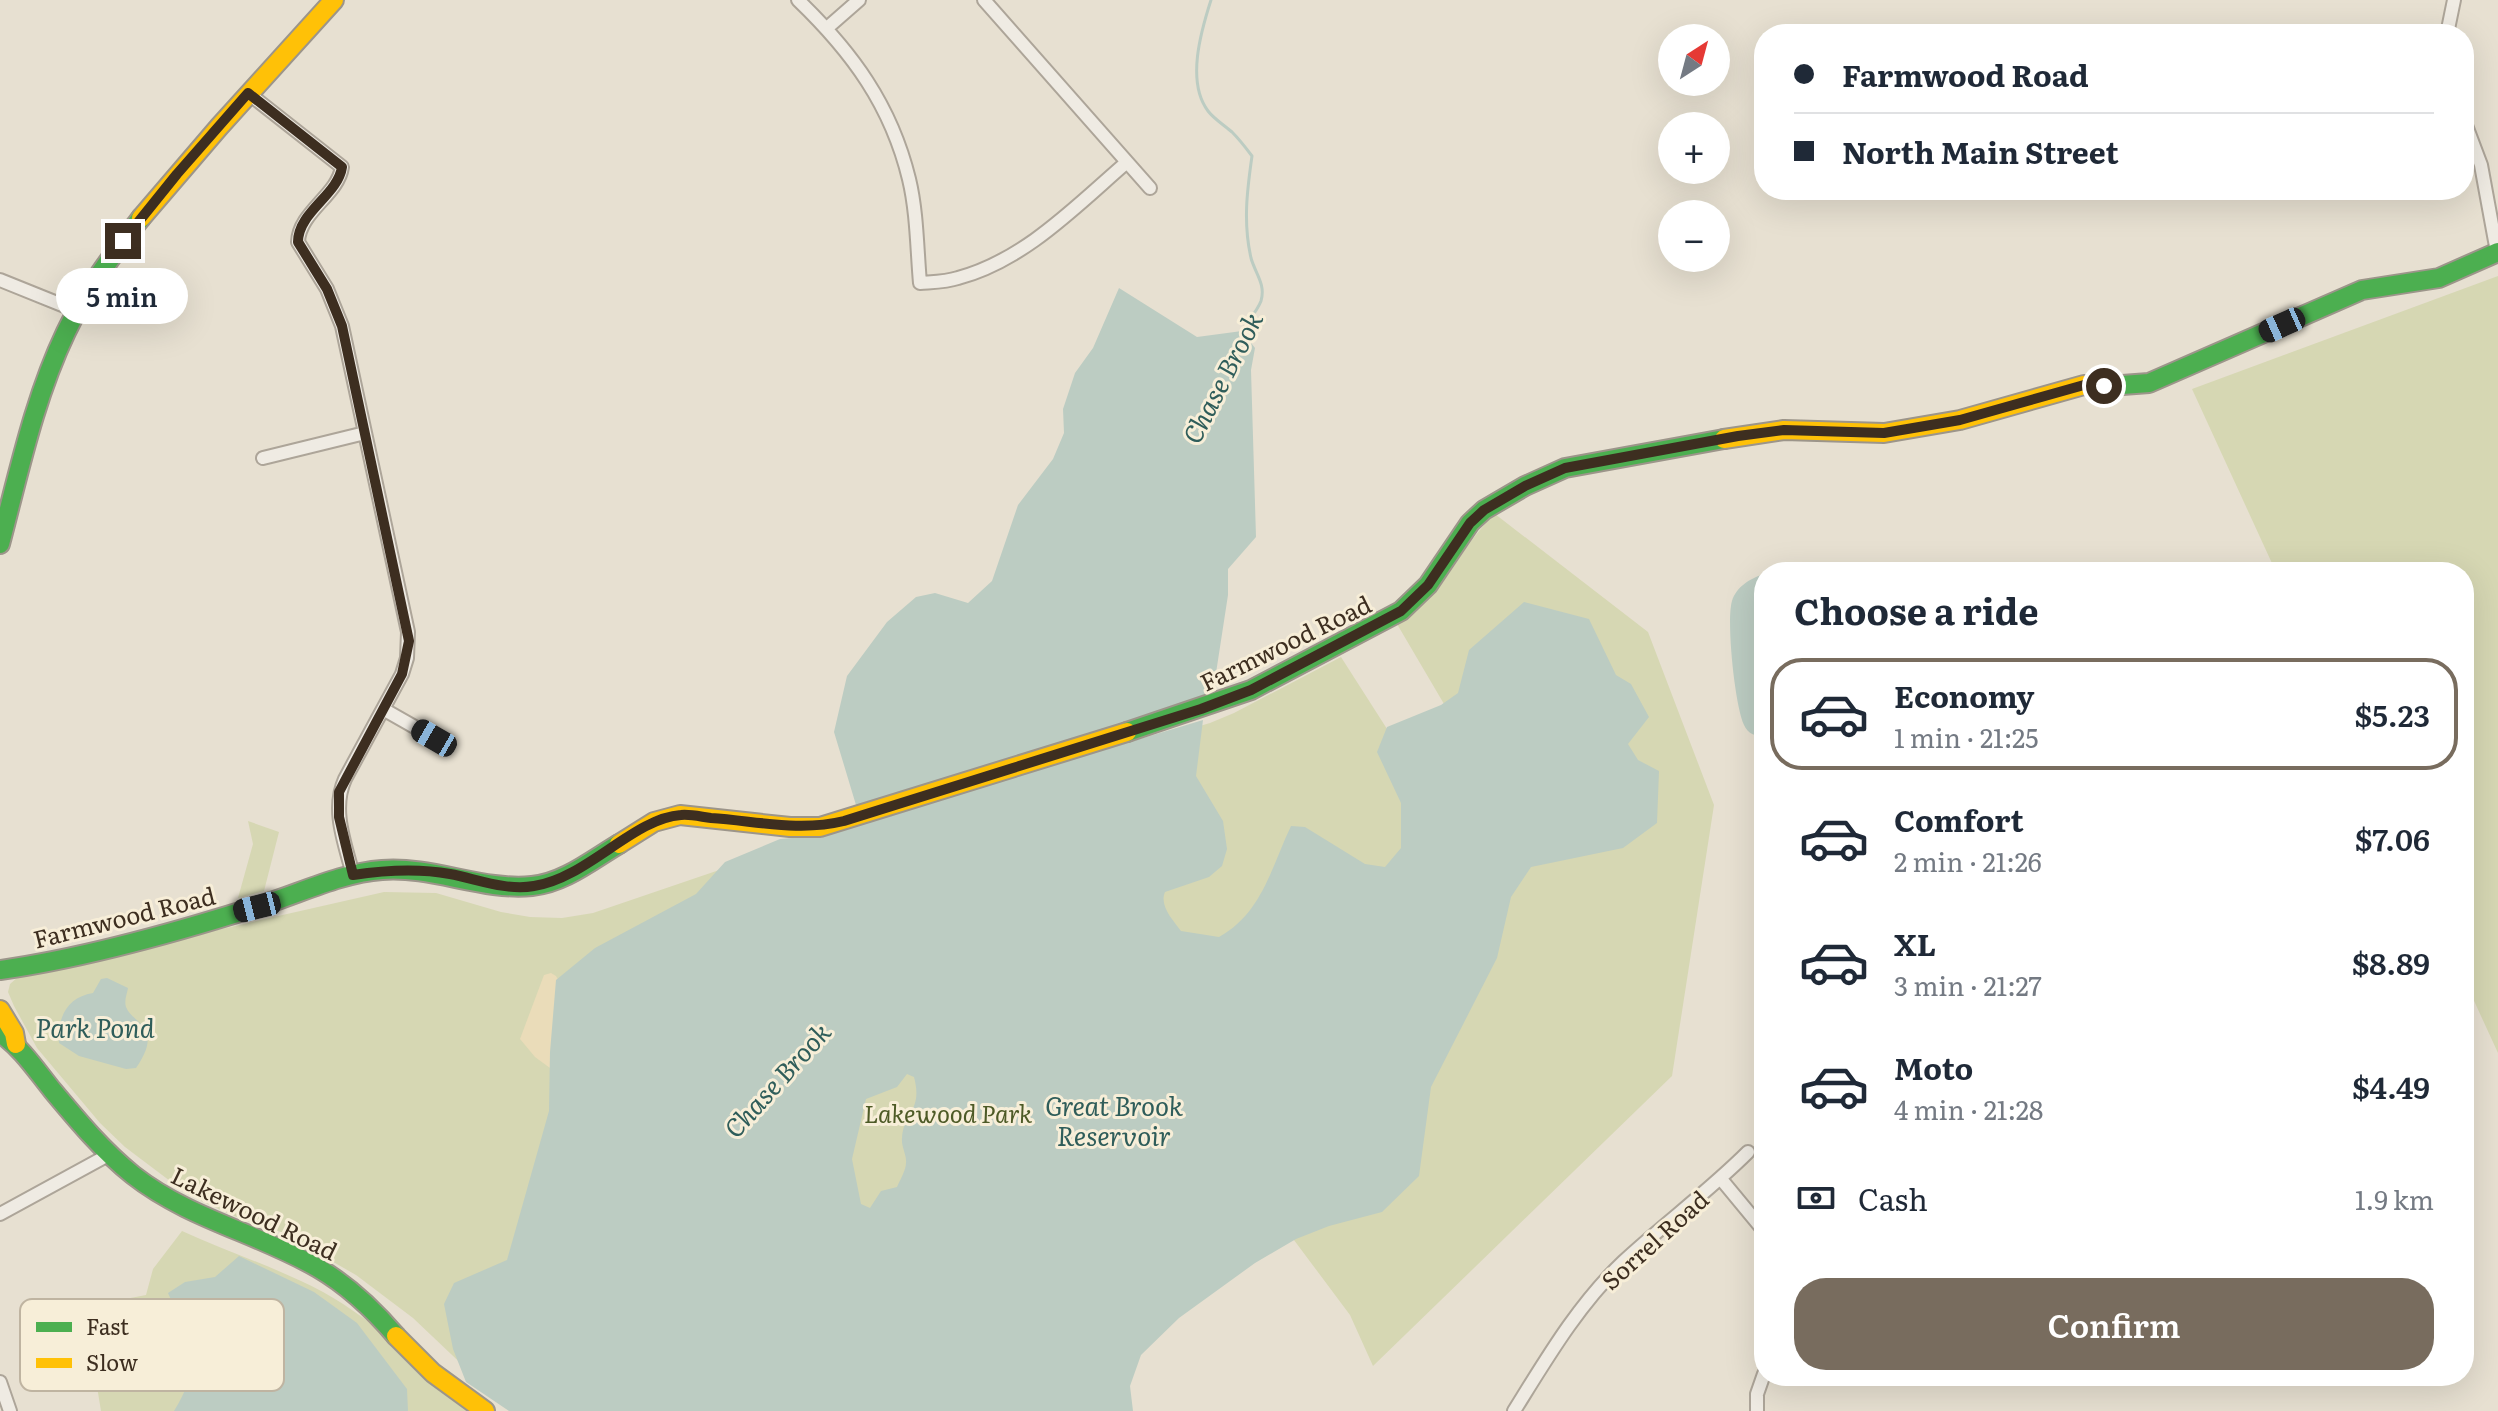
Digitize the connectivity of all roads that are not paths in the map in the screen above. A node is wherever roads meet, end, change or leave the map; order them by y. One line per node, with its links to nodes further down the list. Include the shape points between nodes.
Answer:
1 (334, 0): 8 (street)
2 (798, 0): 7 (street)
3 (859, 0): 7 (street)
4 (984, 0): 10 (street)
5 (2454, 0): 6 (street)
6 (2449, 24)
7 (827, 28): 10 (street, via 868,79 891,126 910,181 920,283 957,279 1005,260 1045,233)
8 (248, 93): 14 (street, via 132,230); 15 (street, via 342,167 301,227 298,242 339,316)
9 (2474, 146): 12 (street)
10 (1127, 162): 11 (street)
11 (1150, 188)
12 (2497, 252): 20 (street, Farmwood Road, via 2439,278 2362,290 2149,383 2084,385 1960,420 1884,433 1784,430 1565,468 1484,510 1428,585 1401,611 1251,690 844,821 790,827 680,815 654,822 565,877 533,886 419,870)
13 (0, 280): 14 (street)
14 (77, 311): 17 (street, via 47,379)
15 (365, 433): 16 (street); 18 (street, via 409,641 405,666)
16 (263, 458)
17 (0, 544)
18 (383, 709): 19 (street); 20 (street, via 339,796)
19 (434, 738)
20 (353, 875): 21 (street, Farmwood Road, via 56,962)
21 (0, 970)
22 (0, 1010): 23 (street, via 14,1033)
23 (5, 1043): 25 (street, Lakewood Road, via 35,1068)
24 (1748, 1152): 26 (street, Sorrel Road)
25 (110, 1154): 27 (street); 32 (street, Lakewood Road, via 178,1205 334,1277 369,1305 434,1374)
26 (1721, 1179): 28 (street); 33 (street, Sorrel Road, via 1611,1275 1569,1322)
27 (0, 1214)
28 (1754, 1219)
29 (0, 1382): 31 (street)
30 (1760, 1386): 34 (street)
31 (10, 1411)
32 (485, 1411)
33 (1514, 1411)
34 (1757, 1411)

